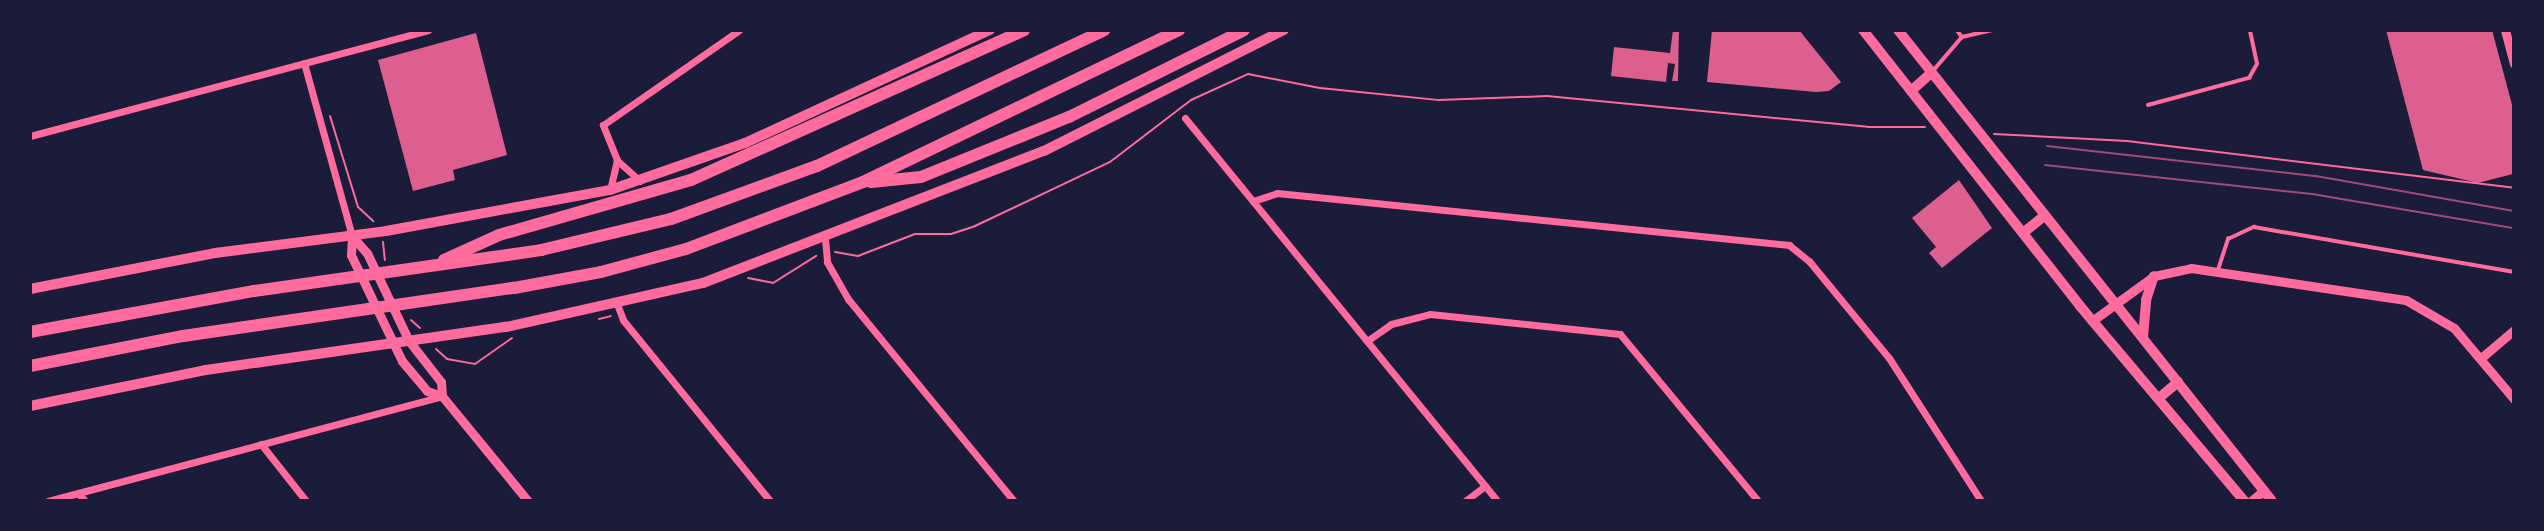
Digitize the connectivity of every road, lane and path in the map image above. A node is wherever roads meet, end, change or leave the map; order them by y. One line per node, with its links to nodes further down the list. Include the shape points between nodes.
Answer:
1 (428, 30): 18 (street)
2 (739, 30): 28 (street, via 603,125)
3 (791, 30): 16 (path)
4 (990, 30): 29 (main road, via 802,118)
5 (1024, 30): 42 (highway, via 691,180 499,235)
6 (1105, 30): 42 (highway, via 838,158 735,199 585,241)
7 (1179, 30): 30 (highway)
8 (1244, 30): 30 (highway, via 1069,117 921,177)
9 (1284, 30): 38 (main road, via 1044,151)
10 (1863, 30): 21 (main road)
11 (1898, 30): 20 (main road)
12 (1956, 30): 17 (lane)
13 (1993, 30): 17 (lane)
14 (2250, 30): 23 (lane, via 2257,64 2249,78)
15 (2505, 30): 19 (street)
16 (801, 31)
17 (1962, 37): 20 (lane)
18 (304, 63): 25 (street); 37 (street)
19 (2514, 64)
20 (1931, 73): 21 (main road); 34 (main road)
21 (1910, 90): 36 (main road)
22 (1653, 104): 40 (path, via 1528,96 1439,100 1237,75 1191,100 1110,162 975,226 951,234 915,234 858,256)
23 (2148, 105)
24 (1185, 118): 33 (street)
25 (30, 136)
26 (337, 139): 35 (path, via 358,207)
27 (2224, 151): 31 (path, via 2466,186)
28 (617, 160): 29 (street); 32 (street)
29 (640, 181): 32 (main road)
30 (863, 182): 61 (highway, via 686,249 601,272 183,336)
31 (2514, 188)
32 (610, 190): 37 (main road)
33 (1253, 201): 57 (street); 80 (street, via 1277,193 1789,245 1809,261 1889,358)
34 (2044, 216): 36 (main road); 47 (main road)
35 (371, 217)
36 (2023, 233): 50 (main road)
37 (352, 236): 46 (main road, via 215,253); 56 (street, via 367,253); 58 (street, via 352,255)
38 (825, 238): 48 (main road, via 703,283); 76 (street, via 827,262 848,299)
39 (384, 246): 41 (path)
40 (832, 252)
41 (388, 267)
42 (430, 267): 53 (highway, via 200,300)
43 (2218, 272): 44 (lane, via 2224,244 2254,227); 45 (street, via 2191,268); 60 (street, via 2406,300 2439,316)
44 (2514, 272)
45 (2154, 276): 47 (street); 54 (main road, via 2146,300)
46 (30, 289)
47 (2115, 302): 50 (street); 54 (main road)
48 (617, 304): 56 (main road); 75 (street, via 623,320)
49 (407, 310): 51 (path)
50 (2092, 320): 64 (main road)
51 (420, 328)
52 (2514, 330): 60 (street)
53 (30, 332)
54 (2143, 337): 62 (main road)
55 (508, 340): 59 (path, via 475,364)
56 (410, 341): 58 (main road); 63 (street, via 441,382)
57 (1367, 341): 68 (street); 79 (street, via 1391,324 1430,314 1620,334)
58 (391, 343): 63 (street, via 426,390); 66 (main road, via 206,370)
59 (442, 356)
60 (2481, 358): 65 (street)
61 (30, 366)
62 (2178, 382): 64 (main road); 69 (main road)
63 (442, 396): 67 (street); 74 (street)
64 (2159, 398): 81 (main road)
65 (2514, 399)
66 (30, 406)
67 (261, 444): 70 (street); 73 (street)
68 (1485, 486): 77 (street); 78 (street)
69 (2264, 491): 82 (street); 83 (main road)
70 (78, 493): 71 (street); 72 (street)
71 (48, 501)
72 (85, 501)
73 (306, 501)
74 (528, 501)
75 (770, 501)
76 (1014, 501)
77 (1465, 501)
78 (1497, 501)
79 (1758, 501)
80 (1981, 501)
81 (2244, 501)
82 (2251, 501)
83 (2272, 501)

